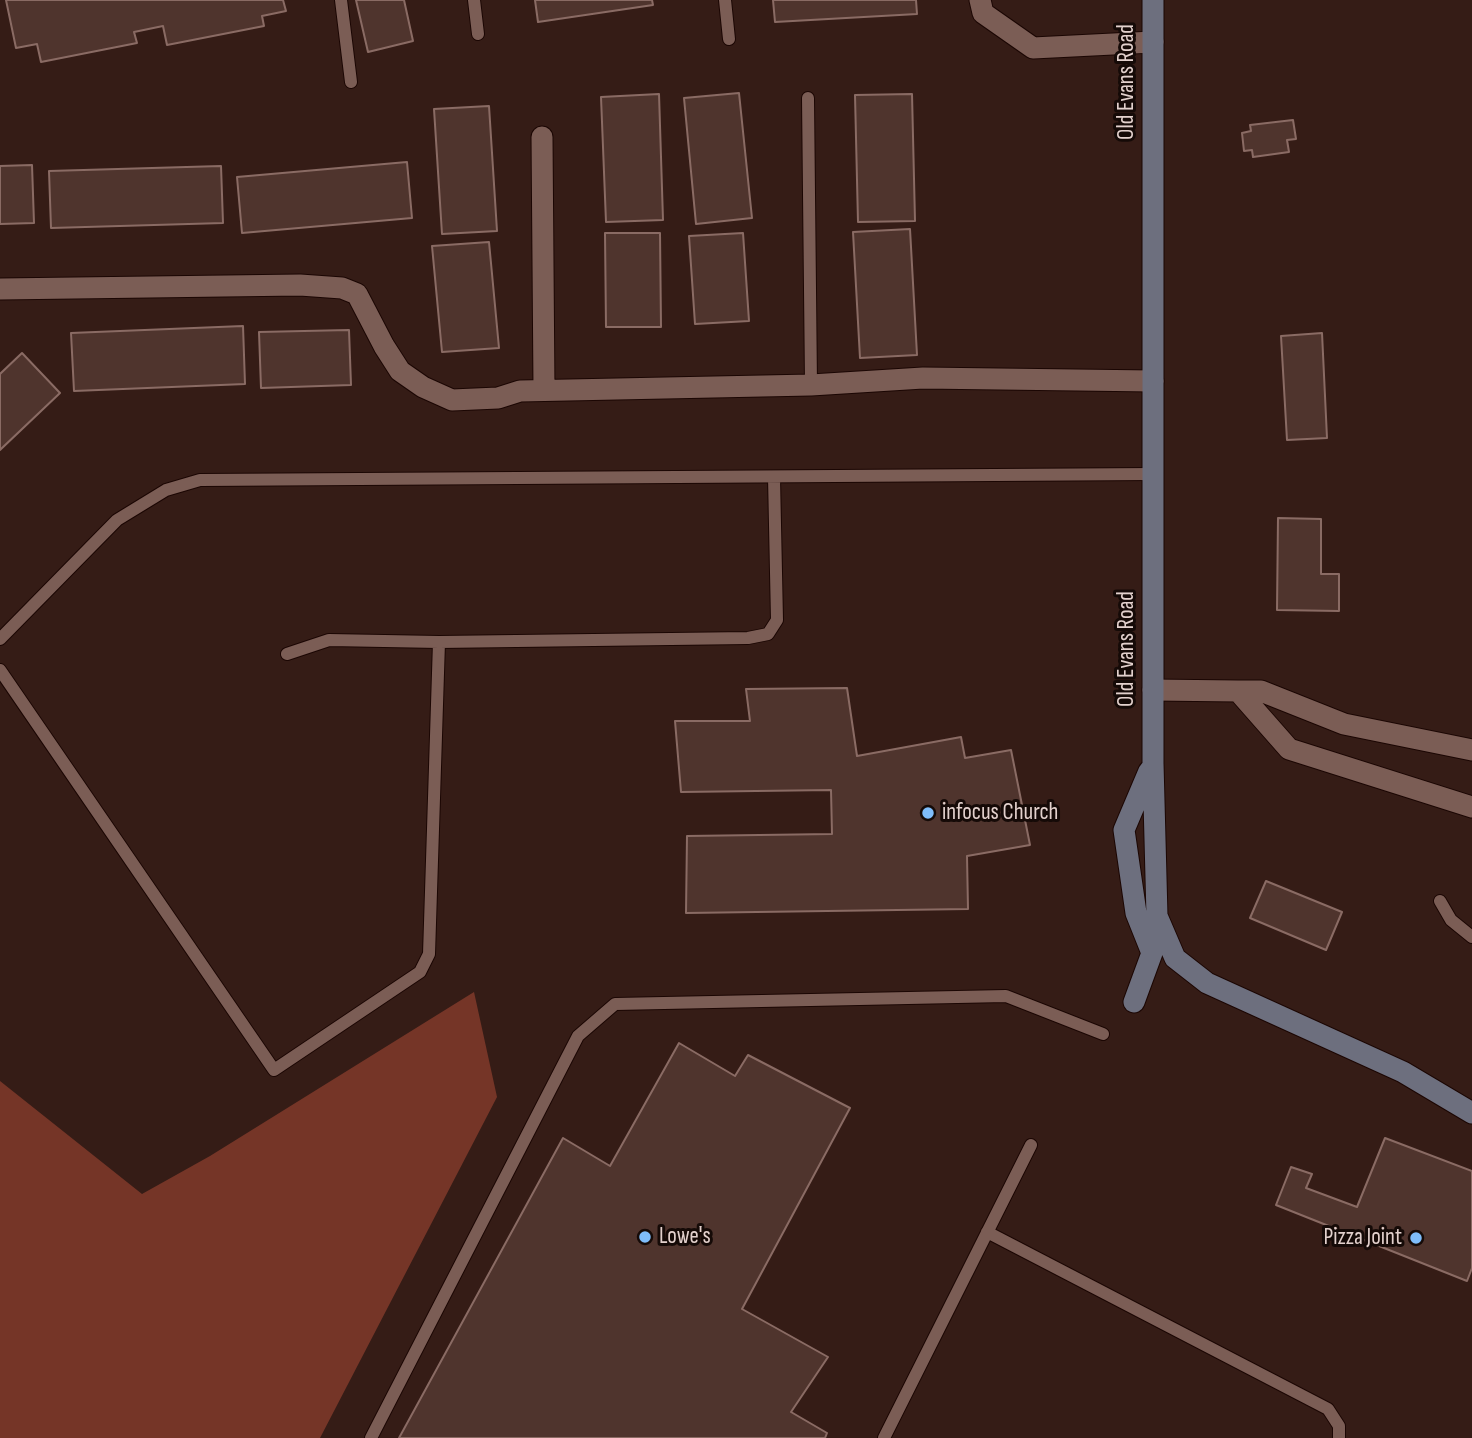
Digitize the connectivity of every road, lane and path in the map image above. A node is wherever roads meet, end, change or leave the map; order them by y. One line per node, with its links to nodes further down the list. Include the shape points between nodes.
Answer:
1 (341, 0): 9 (lane)
2 (474, 0): 6 (lane)
3 (725, 0): 7 (lane)
4 (979, 0): 8 (street, via 983,13 1033,48)
5 (1153, 0): 8 (street, Old Evans Road)
6 (478, 34)
7 (729, 39)
8 (1153, 42): 13 (street, Old Evans Road)
9 (351, 82)
10 (808, 98): 14 (lane)
11 (542, 137): 15 (street)
12 (0, 289): 15 (street, via 342,288 357,294 400,371 423,387 452,400)
13 (1153, 381): 14 (street, via 923,378); 16 (street, Old Evans Road)
14 (811, 385): 15 (street)
15 (544, 390)
16 (1153, 474): 17 (lane); 22 (street, Old Evans Road)
17 (774, 477): 18 (lane, via 200,480 166,490 117,520); 19 (lane, via 777,620 768,635)
18 (0, 639)
19 (439, 642): 20 (lane, via 329,640); 21 (lane, via 429,954 420,972 274,1070)
20 (287, 654)
21 (0, 670)
22 (1153, 690): 23 (street); 25 (street, Old Evans Road)
23 (1238, 691): 24 (street, via 1261,691 1344,724); 26 (street, via 1289,749)
24 (1472, 750)
25 (1153, 763): 29 (street, via 1124,830 1136,912 1152,953); 31 (street, Old Evans Road, via 1157,916 1175,958 1207,984 1403,1072)
26 (1472, 807)
27 (1440, 901): 28 (lane, via 1451,920)
28 (1472, 937)
29 (1134, 1002)
30 (1103, 1034): 34 (lane, via 1006,996 615,1004 578,1036)
31 (1472, 1113)
32 (1031, 1145): 33 (lane)
33 (987, 1231): 35 (lane); 36 (lane, via 1328,1409 1339,1426)
34 (371, 1438)
35 (884, 1438)
36 (1339, 1438)

